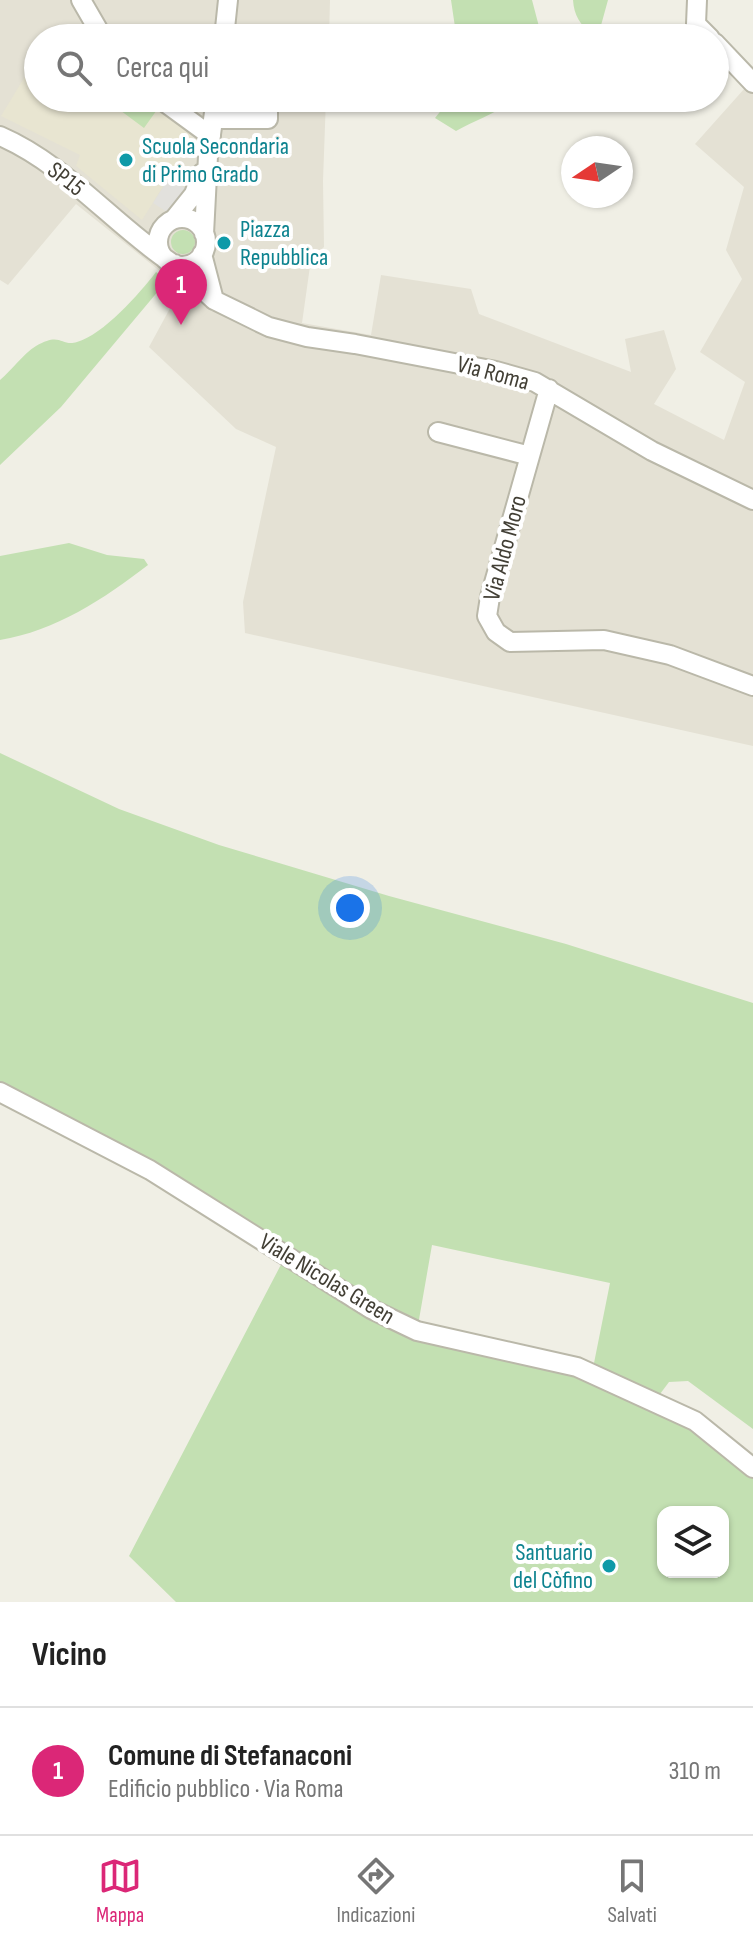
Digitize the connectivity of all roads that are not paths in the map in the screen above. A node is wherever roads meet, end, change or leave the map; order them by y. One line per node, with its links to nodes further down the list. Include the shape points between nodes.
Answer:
1 (81, 0): 4 (street)
2 (228, 0): 5 (street)
3 (697, 0): 6 (street)
4 (95, 24)
5 (225, 24)
6 (696, 24)
7 (729, 58): 8 (street)
8 (753, 83)
9 (184, 112): 12 (street)
10 (214, 112): 12 (street)
11 (268, 112): 12 (street, via 268,119)
12 (212, 128): 14 (street)
13 (0, 136): 16 (street, SP15, via 44,161)
14 (208, 156): 15 (street, via 194,194); 17 (street)
15 (170, 221): 16 (street); 17 (street, via 195,222); 19 (street, via 159,235 159,245)
16 (128, 229): 19 (street, SP15)
17 (204, 234): 18 (street)
18 (202, 254): 19 (street, via 193,263); 20 (street)
19 (173, 263): 20 (street, Via Roma)
20 (214, 300): 21 (street, Via Roma, via 269,327 496,371)
21 (549, 389): 23 (street, Via Aldo Moro); 24 (street, Via Roma, via 652,451)
22 (438, 432): 23 (street)
23 (530, 456): 25 (street, Via Aldo Moro, via 490,597 487,616 496,632 510,642 604,640 670,655)
24 (753, 500)
25 (753, 686)
26 (0, 1092): 27 (street, Viale Nicolas Green, via 150,1170 371,1309 417,1331 577,1367 695,1421)
27 (753, 1468)

